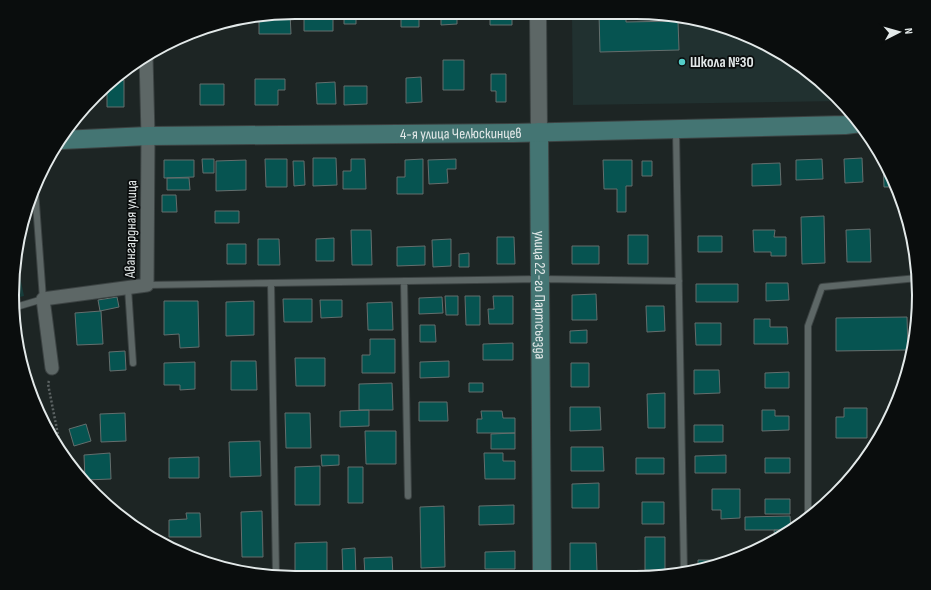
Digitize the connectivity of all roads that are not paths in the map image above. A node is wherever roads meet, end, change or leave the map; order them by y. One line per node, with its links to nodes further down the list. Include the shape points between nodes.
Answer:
1 (538, 19): 5 (street, улица 22-го Партсъезда)
2 (146, 63): 6 (street, Авангардная улица)
3 (853, 124): 4 (main road, 4-я улица Челюскинцев)
4 (676, 130): 5 (main road, 4-я улица Челюскинцев); 11 (lane)
5 (540, 132): 6 (main road, 4-я улица Челюскинцев); 9 (main road, улица 22-го Партсъезда)
6 (148, 136): 7 (main road, 4-я улица Челюскинцев); 14 (street, Авангардная улица)
7 (68, 140)
8 (36, 201): 16 (lane)
9 (540, 279): 11 (lane); 12 (lane); 24 (main road, улица 22-го Партсъезда)
10 (911, 279): 21 (lane, via 822,288 808,326)
11 (679, 280): 22 (lane)
12 (404, 281): 13 (lane); 20 (lane)
13 (270, 283): 14 (lane); 23 (lane)
14 (147, 285): 15 (street, Авангардная улица)
15 (128, 288): 16 (street, Авангардная улица); 18 (lane)
16 (43, 299): 17 (lane); 19 (street)
17 (20, 306)
18 (133, 363)
19 (52, 368)
20 (408, 496)
21 (808, 511)
22 (684, 567)
23 (276, 570)
24 (542, 571)

